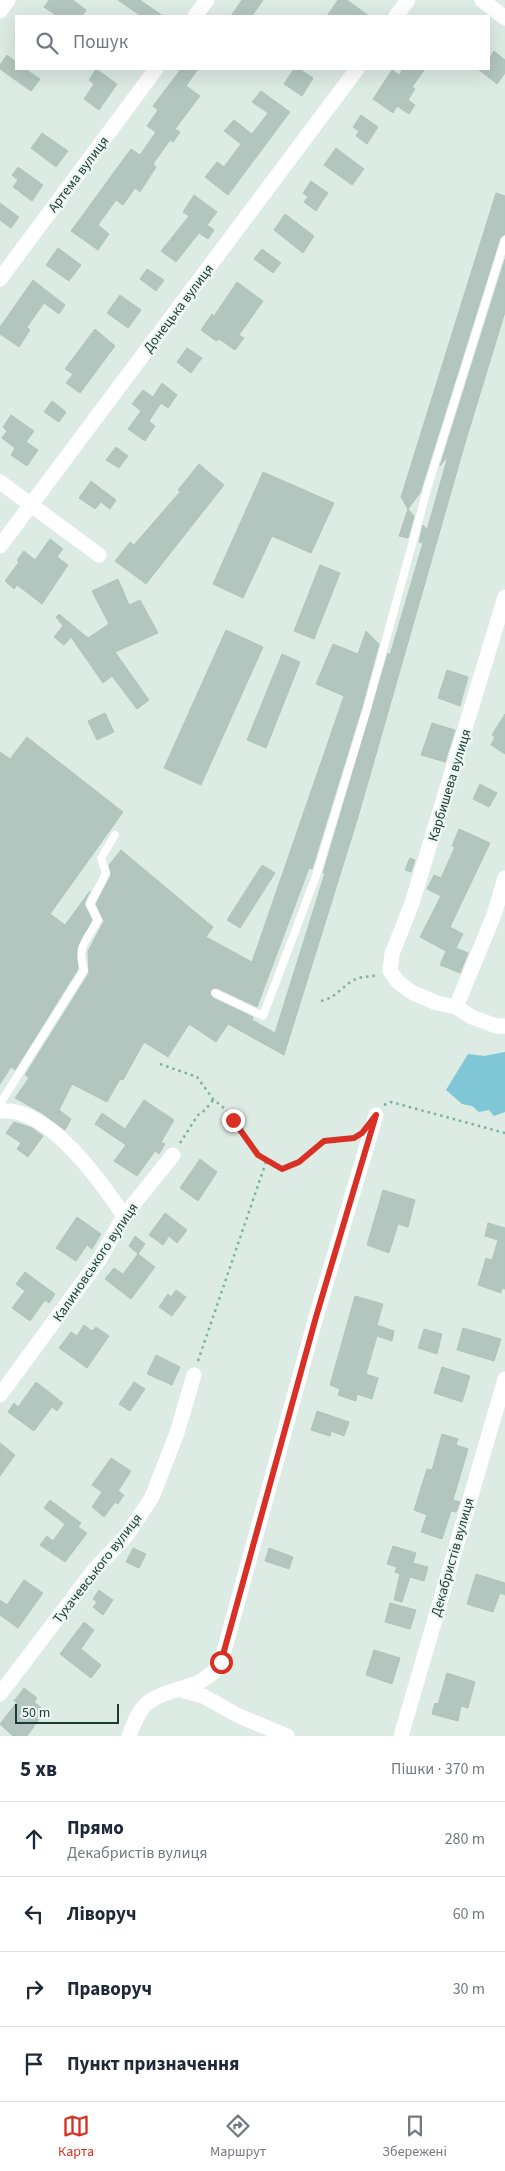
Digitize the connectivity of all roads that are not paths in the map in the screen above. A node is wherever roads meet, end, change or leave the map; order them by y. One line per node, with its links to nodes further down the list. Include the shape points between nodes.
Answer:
1 (8, 0): 5 (street)
2 (207, 0): 6 (street)
3 (408, 0): 7 (street)
4 (482, 0): 8 (street)
5 (0, 11)
6 (196, 15)
7 (397, 15)
8 (505, 18)
9 (155, 70): 12 (street, Артема вулиця)
10 (355, 70): 14 (street, Донецька вулиця)
11 (505, 240): 20 (lane, via 428,486 367,709 316,876 263,1016)
12 (0, 279)
13 (0, 482): 14 (street)
14 (31, 505): 15 (street, Донецька вулиця); 16 (street)
15 (0, 546)
16 (99, 555)
17 (505, 597): 21 (street, Карбишева вулиця, via 412,904 392,954 390,971 399,983 437,1003)
18 (115, 835): 23 (lane, via 101,858 106,873 90,904 98,920 81,949 80,960 84,970)
19 (505, 878): 21 (street, via 494,915)
20 (215, 993)
21 (456, 1006): 22 (street, via 472,1017)
22 (505, 1026)
23 (0, 1104)
24 (0, 1111): 27 (street, via 12,1110 27,1116 72,1148)
25 (376, 1115): 31 (street, via 316,1317 226,1647)
26 (173, 1154): 27 (street, Калиновського вулиця)
27 (124, 1216): 30 (street, Калиновського вулиця, via 100,1260)
28 (194, 1374): 33 (street, Тухачевського вулиця, via 177,1433 152,1497 127,1534 94,1570)
29 (505, 1379): 37 (street, Декабристів вулиця)
30 (0, 1395)
31 (217, 1669): 32 (street); 34 (street, via 216,1689 221,1700)
32 (181, 1690): 34 (street, via 203,1696); 35 (street, via 162,1695 145,1706)
33 (0, 1694)
34 (233, 1712): 36 (street)
35 (129, 1736)
36 (287, 1736)
37 (402, 1736)

